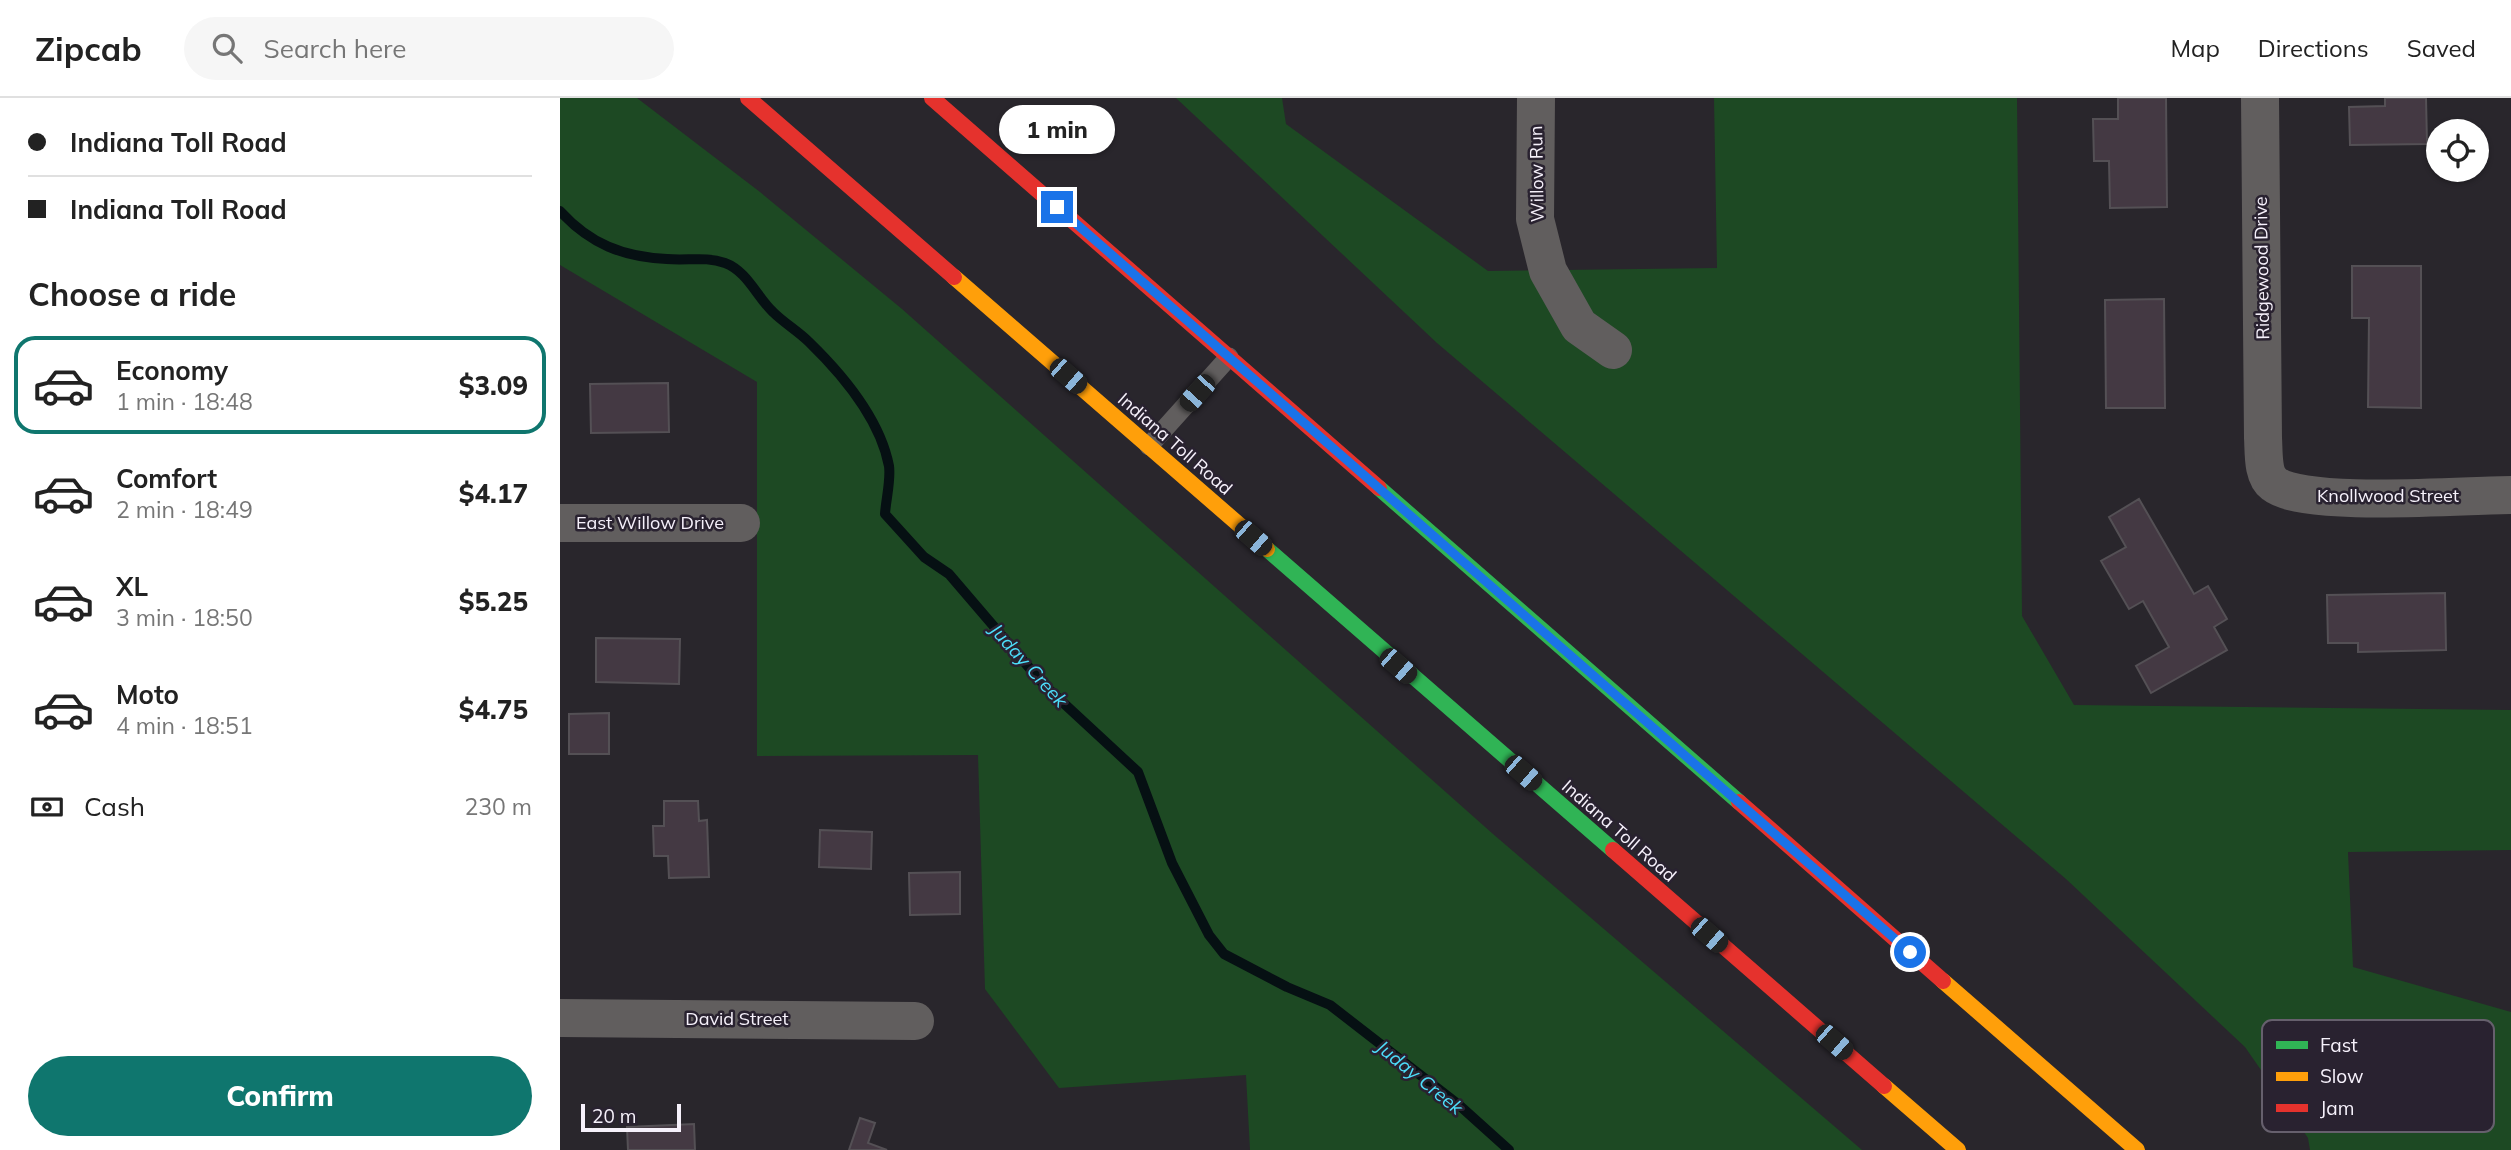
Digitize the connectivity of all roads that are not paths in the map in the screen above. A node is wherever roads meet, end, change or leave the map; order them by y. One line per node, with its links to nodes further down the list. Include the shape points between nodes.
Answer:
1 (748, 98): 8 (highway, Indiana Toll Road)
2 (932, 98): 6 (highway)
3 (1536, 98): 5 (street, Willow Run, via 1535,219 1548,271 1579,326)
4 (2260, 98): 7 (street, Ridgewood Drive)
5 (1613, 350)
6 (1229, 357): 8 (lane); 15 (highway)
7 (2263, 438): 9 (street, Knollwood Street, via 2265,467 2272,484 2295,495)
8 (1149, 446): 14 (highway, Indiana Toll Road)
9 (2511, 495)
10 (560, 523): 11 (street, East Willow Drive)
11 (741, 523)
12 (560, 1018): 13 (street, David Street)
13 (915, 1021)
14 (1958, 1150)
15 (2137, 1150)

